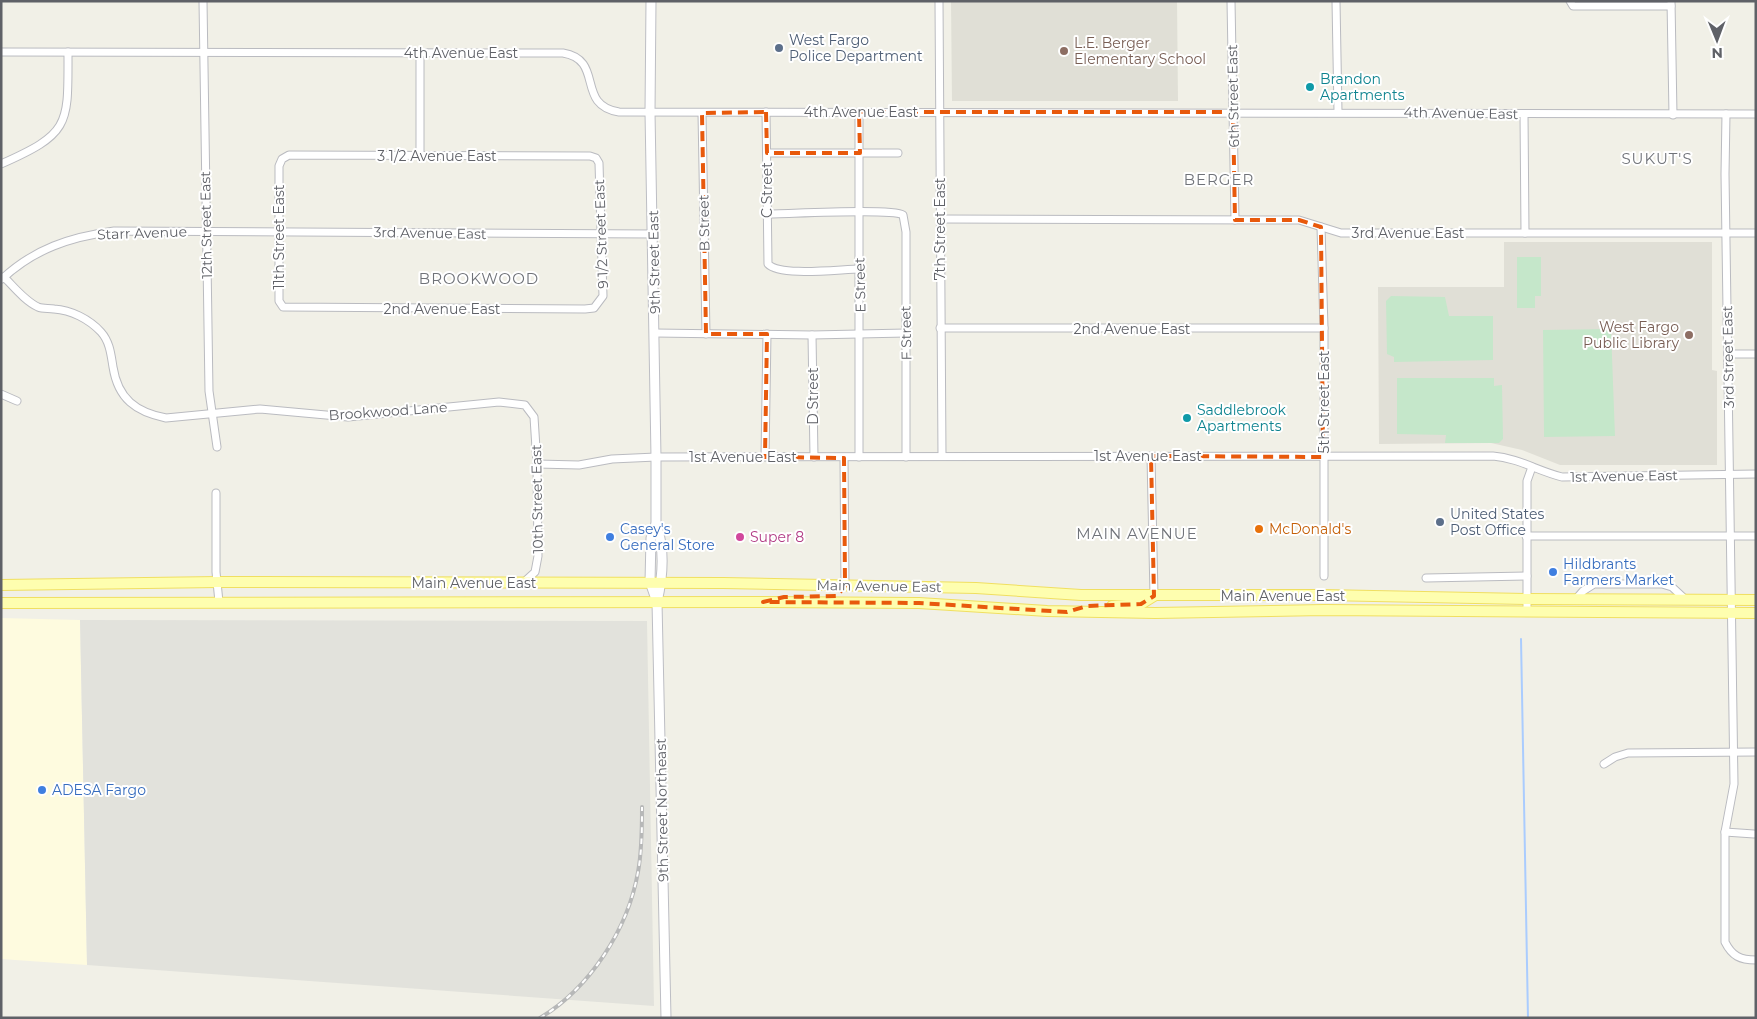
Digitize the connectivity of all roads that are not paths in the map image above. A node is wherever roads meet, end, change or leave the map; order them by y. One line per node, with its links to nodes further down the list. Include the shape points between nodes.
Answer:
1 (203, 1): 10 (street, 12th Street East)
2 (651, 1): 12 (main road, 9th Street East)
3 (939, 1): 15 (street, 7th Street East)
4 (1231, 1): 16 (street, 6th Street East)
5 (1336, 1): 17 (street)
6 (1570, 1): 7 (street, via 1572,6)
7 (1671, 3): 22 (street)
8 (1, 52): 9 (street, 4th Avenue East)
9 (68, 52): 10 (street, 4th Avenue East); 29 (street, via 67,111 60,125 38,148)
10 (203, 52): 11 (street, 4th Avenue East); 35 (street, 12th Street East)
11 (420, 53): 12 (street, 4th Avenue East, via 573,55 585,65 593,95 607,110); 28 (street)
12 (650, 112): 18 (street, 4th Avenue East); 41 (main road, 9th Street East)
13 (766, 112): 14 (street, 4th Avenue East); 18 (street, 4th Avenue East); 23 (street, C Street)
14 (859, 112): 15 (street, 4th Avenue East); 24 (street, E Street)
15 (940, 112): 16 (street, 4th Avenue East); 32 (street, 7th Street East)
16 (1233, 112): 17 (street, 4th Avenue East); 33 (street, 6th Street East)
17 (1338, 112): 19 (street, 4th Avenue East)
18 (702, 113): 50 (street, B Street)
19 (1524, 114): 22 (street, 4th Avenue East); 37 (street)
20 (1726, 114): 21 (street, 4th Avenue East); 22 (street, 4th Avenue East); 38 (street, 3rd Street East)
21 (1756, 114)
22 (1673, 115)
23 (767, 153): 24 (street); 31 (street, C Street)
24 (860, 153): 25 (street); 30 (street, E Street)
25 (898, 153)
26 (297, 155): 28 (street, 3 1/2 Avenue East); 36 (street, 11th Street East, via 282,159 279,166)
27 (578, 156): 28 (street, 3 1/2 Avenue East); 40 (street, 9 1/2 Street East, via 590,156 599,163)
28 (420, 158)
29 (1, 164)
30 (858, 212): 31 (street); 42 (street, E Street); 49 (street, F Street, via 898,212 903,215 906,232)
31 (766, 214): 42 (street, C Street, via 766,259 769,266 790,271)
32 (942, 219): 33 (street, 3rd Avenue East); 46 (street, 7th Street East)
33 (1235, 220): 34 (street, 3rd Avenue East, via 1299,220)
34 (1321, 227): 37 (street, 3rd Avenue East, via 1341,234); 47 (street, 5th Street East)
35 (206, 232): 36 (street, 3rd Avenue East); 43 (street, Starr Avenue, via 114,231 84,235 34,253); 59 (street, 12th Street East, via 209,391)
36 (279, 232): 40 (street, 3rd Avenue East); 44 (street, 11th Street East, via 279,301 283,306)
37 (1525, 233): 38 (street, 3rd Avenue East)
38 (1727, 233): 39 (street, 3rd Avenue East); 54 (street, 3rd Street East)
39 (1756, 233)
40 (601, 234): 41 (street, 3rd Avenue East); 45 (street, 9 1/2 Street East, via 603,296 594,308)
41 (654, 234): 48 (main road, 9th Street East)
42 (860, 269): 52 (street, E Street)
43 (3, 278): 59 (street, Brookwood Lane, via 38,307 79,316 102,332 111,352 118,387 132,405 166,418)
44 (306, 308): 45 (street, 2nd Avenue East)
45 (576, 309)
46 (940, 328): 47 (street, 2nd Avenue East); 61 (street, 7th Street East)
47 (1324, 328): 68 (street, 5th Street East)
48 (655, 333): 50 (street); 63 (main road, 9th Street East)
49 (906, 333): 52 (street); 67 (street, F Street)
50 (706, 334): 51 (street)
51 (767, 334): 53 (street); 64 (street)
52 (860, 334): 53 (street); 66 (street, E Street)
53 (812, 335): 65 (street, D Street)
54 (1728, 354): 55 (street); 72 (street, 3rd Street East)
55 (1756, 354)
56 (1, 394): 57 (street)
57 (17, 400)
58 (530, 409): 59 (street, Brookwood Lane, via 525,405 505,402 348,417 277,410); 70 (street, 10th Street East, via 534,417)
59 (214, 413): 60 (street, 12th Street East)
60 (217, 447)
61 (942, 456): 62 (street, 1st Avenue East); 67 (street, 1st Avenue East)
62 (1151, 456): 68 (street, 1st Avenue East); 88 (street)
63 (656, 457): 64 (street, 1st Avenue East); 70 (street, 1st Avenue East, via 612,459 579,465); 75 (main road, 9th Street East)
64 (765, 457): 65 (street, 1st Avenue East)
65 (814, 457): 69 (street, 1st Avenue East)
66 (859, 457): 67 (street, 1st Avenue East); 69 (street, 1st Avenue East)
67 (906, 457)
68 (1324, 457): 71 (street, 1st Avenue East, via 1493,456 1511,458); 79 (street, 5th Street East)
69 (844, 458): 87 (street)
70 (538, 464): 85 (street, 10th Street East, via 537,567)
71 (1532, 467): 72 (street, 1st Avenue East, via 1562,477); 76 (street, via 1527,480)
72 (1730, 474): 73 (street, 1st Avenue East); 77 (street, 3rd Street East)
73 (1756, 474)
74 (216, 493): 82 (street)
75 (656, 524): 83 (main road, 9th Street East, via 651,538); 84 (main road, 9th Street East, via 661,538)
76 (1526, 536): 77 (street); 80 (street)
77 (1730, 536): 78 (street); 92 (street, 3rd Street East)
78 (1756, 536)
79 (1324, 576)
80 (1527, 576): 81 (street); 89 (street)
81 (1426, 578)
82 (218, 582): 85 (main road, Main Avenue East); 86 (main road, Main Avenue East); 94 (street)
83 (650, 582): 84 (main road, Main Avenue East); 85 (main road, Main Avenue East); 95 (main road, 9th Street East)
84 (661, 582): 87 (main road, Main Avenue East); 95 (main road, 9th Street East)
85 (523, 583)
86 (1, 585)
87 (845, 586): 88 (main road, Main Avenue East); 96 (main road, via 837,596 784,596)
88 (1154, 596): 89 (main road, Main Avenue East, via 1324,595); 98 (main road, via 1141,604 1087,606)
89 (1527, 600): 90 (main road, Main Avenue East); 99 (street)
90 (1576, 600): 91 (main road, Main Avenue East); 91 (street, via 1583,590 1594,584 1662,584 1672,587)
91 (1686, 600): 92 (main road, Main Avenue East)
92 (1731, 600): 93 (main road, Main Avenue East); 100 (street, 3rd Street East)
93 (1756, 600)
94 (220, 602): 95 (main road, Main Avenue East); 97 (main road, Main Avenue East)
95 (657, 602): 96 (main road, Main Avenue East); 108 (main road, 9th Street Northeast)
96 (763, 602): 98 (main road, Main Avenue East, via 919,603)
97 (1, 603)
98 (1067, 612): 99 (main road, Main Avenue East)
99 (1527, 612): 100 (main road, Main Avenue East)
100 (1731, 613): 101 (main road, Main Avenue East); 102 (street, 3rd Street East)
101 (1756, 613)
102 (1733, 752): 103 (street); 104 (street, via 1628,753 1615,756); 105 (street, 3rd Street East, via 1734,784)
103 (1756, 752)
104 (1604, 764)
105 (1726, 832): 106 (street); 107 (street, 3rd Street East, via 1725,942 1731,954 1743,960)
106 (1754, 834)
107 (1756, 960)
108 (666, 1018)

